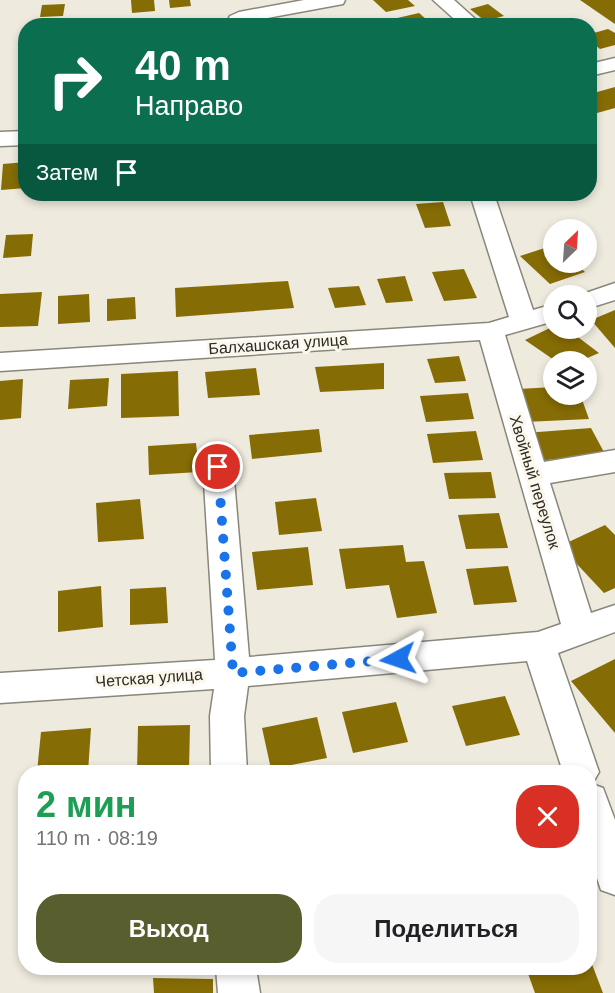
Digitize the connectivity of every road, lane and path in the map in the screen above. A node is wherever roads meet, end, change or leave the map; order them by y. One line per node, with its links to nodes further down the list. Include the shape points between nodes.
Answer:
1 (336, 0): 3 (street)
2 (442, 0): 4 (street)
3 (242, 18)
4 (464, 18)
5 (615, 64): 6 (street)
6 (597, 68)
7 (18, 138): 8 (street)
8 (0, 139)
9 (484, 201): 13 (street)
10 (615, 291): 11 (street)
11 (597, 297)
12 (543, 316): 13 (street, Балхашская улица)
13 (524, 322): 14 (street, Балхашская улица)
14 (490, 331): 15 (street, Балхашская улица); 18 (street, Хвойный переулок)
15 (0, 362)
16 (615, 461): 18 (street)
17 (218, 467): 22 (street)
18 (533, 475): 20 (street, Хвойный переулок)
19 (615, 618): 20 (street, Четская улица)
20 (580, 632): 21 (street, Четская улица)
21 (539, 646): 22 (street, Четская улица); 25 (street)
22 (233, 673): 23 (street, Четская улица); 24 (street, via 227,716)
23 (0, 688)
24 (229, 765)
25 (578, 765)
26 (597, 822): 27 (street)
27 (615, 877)
28 (237, 975): 29 (street)
29 (239, 993)

